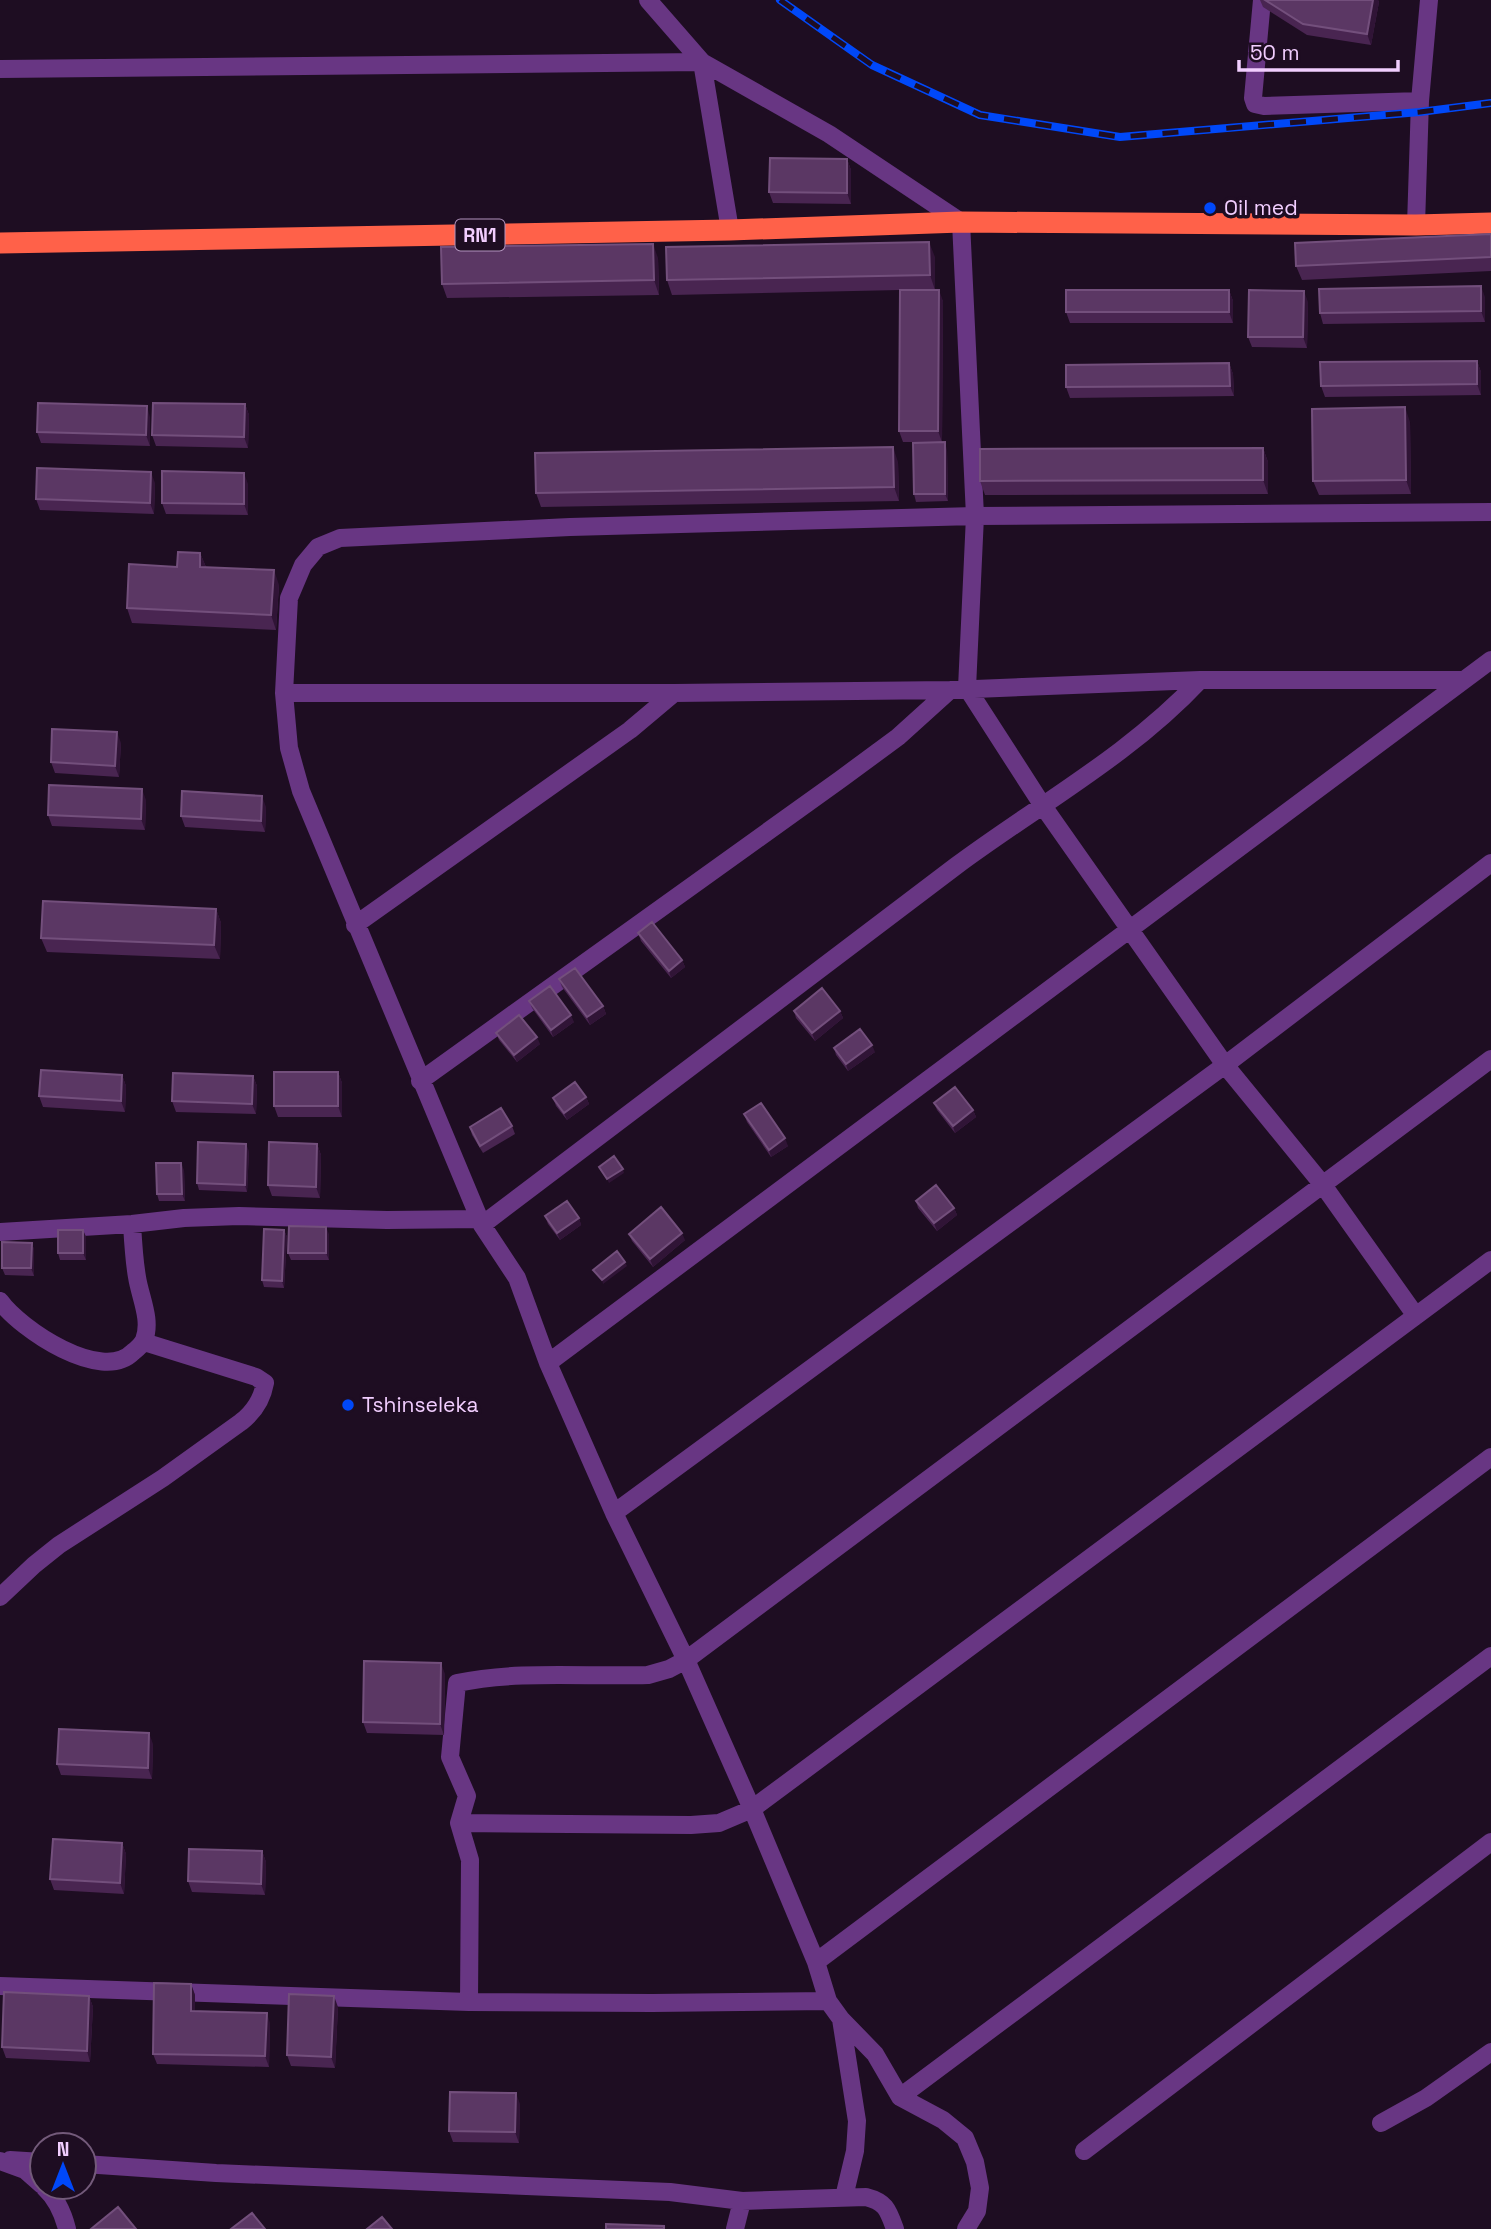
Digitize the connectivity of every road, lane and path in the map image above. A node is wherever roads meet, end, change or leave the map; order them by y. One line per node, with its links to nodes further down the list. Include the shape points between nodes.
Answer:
1 (648, 0): 4 (street)
2 (1262, 0): 6 (street, via 1255,104)
3 (1429, 0): 6 (street)
4 (702, 62): 5 (street); 7 (street, via 829,134); 10 (street)
5 (0, 69)
6 (1420, 101): 9 (street)
7 (961, 222): 9 (highway, RN1); 10 (highway, RN1); 13 (street)
8 (1491, 223): 9 (highway, RN1)
9 (1416, 226)
10 (730, 230): 11 (highway, RN1)
11 (0, 243)
12 (1491, 512): 13 (street)
13 (975, 516): 17 (street); 18 (street, via 340,538 318,547 303,565 289,598)
14 (1491, 660): 16 (street)
15 (1200, 680): 16 (street); 17 (street); 20 (street, via 1142,734)
16 (1463, 680): 23 (street)
17 (959, 689): 19 (street); 20 (street); 26 (street)
18 (284, 693): 19 (street); 22 (street, via 289,748 301,791)
19 (674, 693): 22 (street, via 630,730)
20 (1043, 806): 23 (street); 28 (street)
21 (1491, 863): 25 (street)
22 (355, 925): 26 (street)
23 (1131, 930): 25 (street); 35 (street)
24 (1491, 1059): 27 (street)
25 (1225, 1065): 27 (street); 37 (street)
26 (420, 1081): 28 (street)
27 (1323, 1185): 33 (street); 40 (street)
28 (481, 1222): 29 (street, via 239,1216); 35 (street, via 517,1278)
29 (132, 1224): 30 (street); 34 (street, via 146,1323)
30 (0, 1232)
31 (1491, 1260): 33 (street)
32 (0, 1301): 34 (street, via 25,1326 74,1353 109,1361 128,1358)
33 (1416, 1316): 41 (street)
34 (144, 1342): 38 (street, via 256,1377 265,1383 262,1396 241,1422 59,1545)
35 (548, 1363): 37 (street)
36 (1491, 1457): 44 (street)
37 (614, 1513): 40 (street)
38 (0, 1597)
39 (1491, 1656): 50 (street)
40 (686, 1660): 41 (street); 42 (street, via 648,1675 511,1677 457,1683 450,1757 467,1796)
41 (752, 1809): 42 (street, via 719,1823 691,1825); 44 (street)
42 (459, 1823): 47 (street, via 470,1860)
43 (1491, 1842): 52 (street)
44 (816, 1962): 46 (street)
45 (0, 1986): 47 (street)
46 (828, 2001): 47 (street); 48 (street)
47 (469, 2002)
48 (841, 2019): 50 (street, via 875,2054); 57 (street, via 857,2121)
49 (1491, 2052): 51 (street)
50 (900, 2097): 63 (street, via 965,2138 980,2188 977,2211)
51 (1381, 2123)
52 (1084, 2151)
53 (0, 2160): 54 (street); 56 (street)
54 (28, 2161)
55 (98, 2165): 59 (street, via 670,2192)
56 (28, 2173)
57 (844, 2197): 59 (street); 62 (street, via 879,2200)
58 (55, 2201): 60 (street)
59 (742, 2201): 61 (street)
60 (67, 2229)
61 (735, 2229)
62 (895, 2229)
63 (965, 2229)

